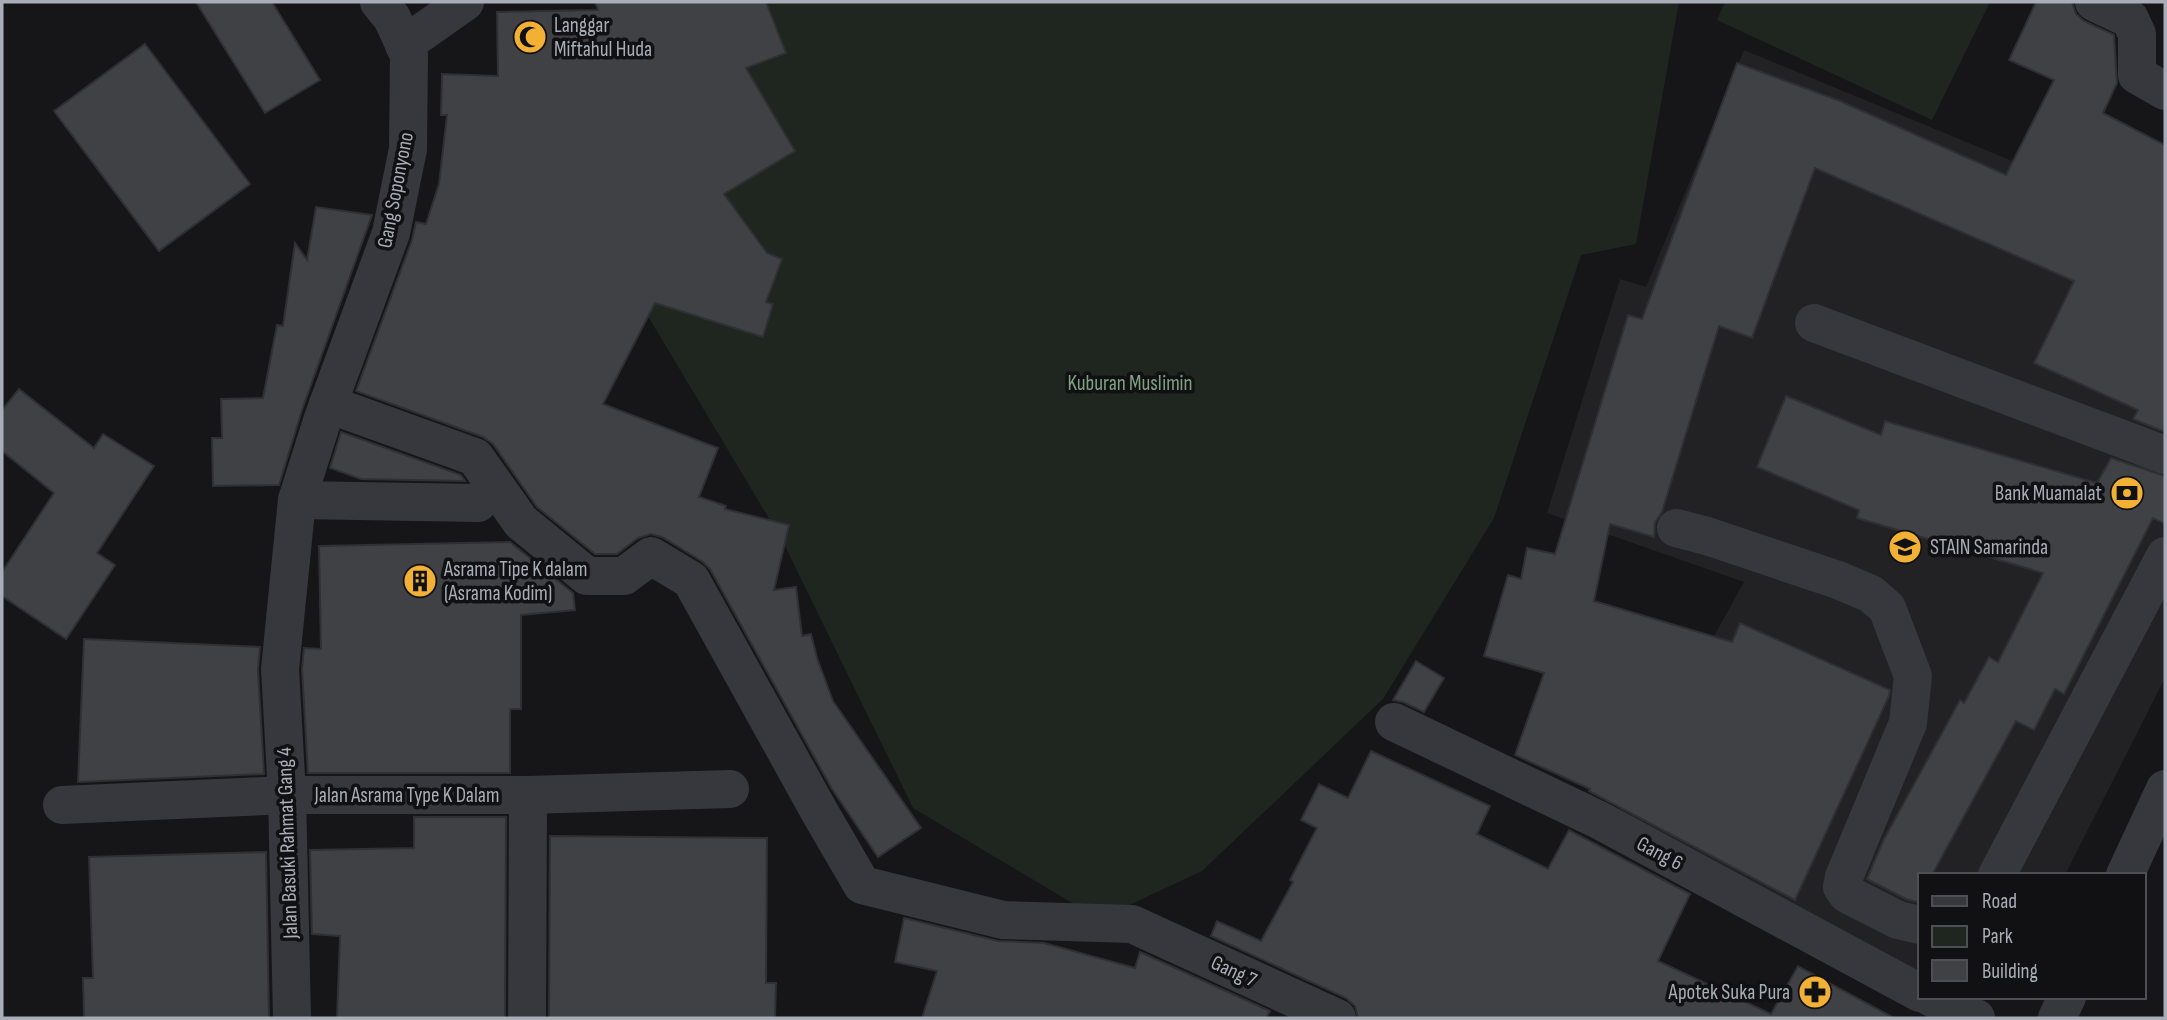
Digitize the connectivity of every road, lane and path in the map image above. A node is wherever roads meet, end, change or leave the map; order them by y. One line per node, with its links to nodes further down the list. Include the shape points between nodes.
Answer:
1 (379, 2): 4 (street, Gang Soponyono)
2 (466, 2): 4 (street)
3 (2094, 2): 5 (street, via 2130,19 2137,34 2137,75)
4 (404, 44): 7 (street, Gang Soponyono, via 409,55 408,149 391,233)
5 (2165, 91)
6 (1814, 323): 8 (street)
7 (326, 411): 9 (street, Gang Soponyono); 26 (street, Gang 7, via 475,457 521,522 587,576 624,576 651,556 691,580 862,885 1003,920 1132,924)
8 (2165, 455)
9 (296, 500): 10 (street); 16 (street, Jalan Basuki Rahmat Gang 4, via 280,669)
10 (478, 503)
11 (1676, 528): 21 (street, via 1838,580 1871,594 1887,608 1913,676 1908,723 1842,887 1898,920)
12 (2165, 556): 19 (street)
13 (1394, 722): 22 (street, Gang 6, via 1599,820)
14 (730, 789): 17 (street, Jalan Asrama Type K Dalam)
15 (2165, 789): 20 (street)
16 (287, 794): 17 (street, Jalan Asrama Type K Dalam); 18 (street, Jalan Asrama Type K Dalam); 24 (street, Jalan Basuki Rahmat Gang 4)
17 (528, 794): 25 (street, Jalan Asrama Type K Dalam)
18 (62, 805)
19 (1998, 873)
20 (2126, 873)
21 (1918, 925)
22 (1918, 992)
23 (1934, 999): 27 (street)
24 (292, 1018)
25 (527, 1018)
26 (1337, 1018)
27 (1976, 1018)

